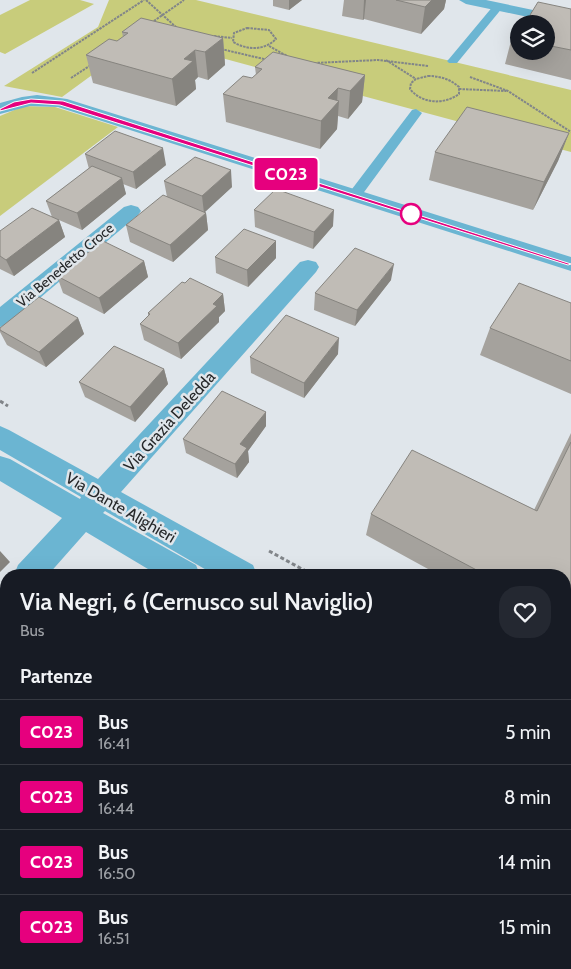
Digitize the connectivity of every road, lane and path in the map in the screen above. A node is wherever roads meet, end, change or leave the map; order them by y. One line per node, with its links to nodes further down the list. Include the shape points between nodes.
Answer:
1 (145, 0): 5 (path); 20 (path)
2 (184, 0): 5 (path)
3 (466, 0): 4 (street)
4 (498, 7): 6 (street); 16 (lane)
5 (162, 15): 7 (path); 8 (path)
6 (571, 22)
7 (147, 25)
8 (181, 31)
9 (213, 36): 10 (path)
10 (232, 38): 11 (path, via 244,47); 11 (path, via 234,33 243,29 266,29 276,36)
11 (268, 46): 13 (path)
12 (219, 48): 14 (path)
13 (292, 58)
14 (270, 60)
15 (385, 60): 18 (path); 19 (path); 22 (path)
16 (453, 61)
17 (95, 62): 25 (path)
18 (313, 63)
19 (433, 67)
20 (31, 74)
21 (466, 76): 24 (path)
22 (416, 79): 23 (path, via 443,77 454,82); 23 (path, via 410,86 412,92 427,100 449,100 457,96)
23 (459, 89): 24 (path)
24 (508, 91): 28 (path)
25 (37, 100): 26 (street, via 16,103); 29 (street, via 61,103)
26 (0, 110)
27 (416, 113): 29 (lane)
28 (571, 132)
29 (354, 196): 31 (street)
30 (131, 211): 33 (street, Via Benedetto Croce)
31 (571, 264)
32 (308, 267): 36 (street, Via Grazia Deledda)
33 (0, 319)
34 (0, 437): 36 (street, Via Dante Alighieri)
35 (0, 467): 36 (street, Via Dante Alighieri)
36 (92, 506): 37 (street, Via Grazia Deledda); 38 (street, Via Dante Alighieri); 39 (street, Via Dante Alighieri)
37 (34, 569)
38 (177, 569)
39 (229, 569)

